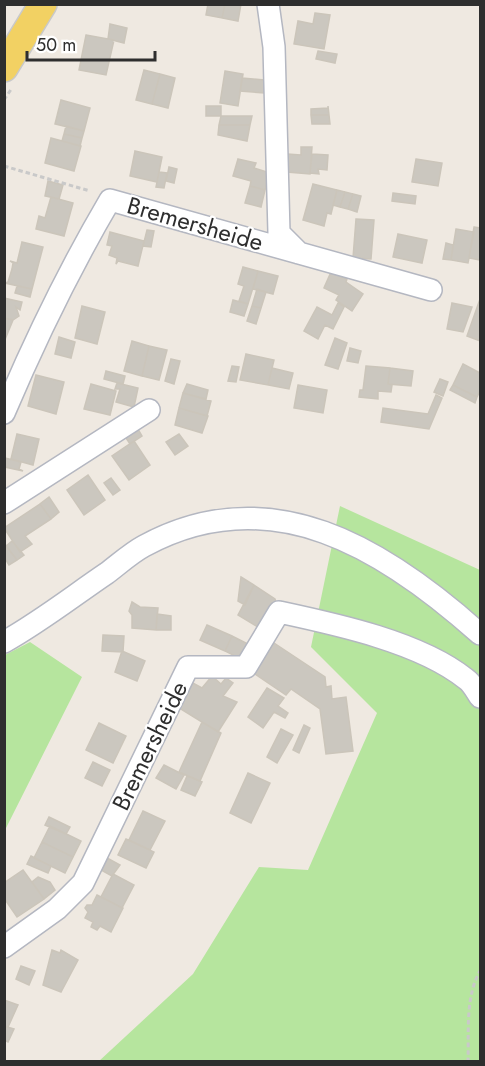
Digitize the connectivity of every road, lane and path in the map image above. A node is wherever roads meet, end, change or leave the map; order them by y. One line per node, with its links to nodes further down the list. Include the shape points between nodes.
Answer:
1 (43, 4): 3 (main road)
2 (268, 4): 6 (street, Bremersheide, via 274,46 279,233)
3 (4, 68)
4 (4, 166): 5 (path)
5 (90, 191)
6 (301, 255): 7 (street, Bremersheide); 9 (street, Bremersheide, via 110,200 25,363)
7 (431, 290)
8 (149, 410): 10 (street)
9 (4, 413)
10 (4, 503)
11 (480, 634): 12 (street, via 434,592 376,555 321,531 282,521 240,517 192,524 143,547)
12 (4, 642)
13 (480, 697): 14 (street, Bremersheide, via 467,680 427,656 329,623 279,612 246,667 188,667 83,883 57,909)
14 (4, 947)
15 (480, 971): 16 (path, via 469,1013)
16 (468, 1062)

